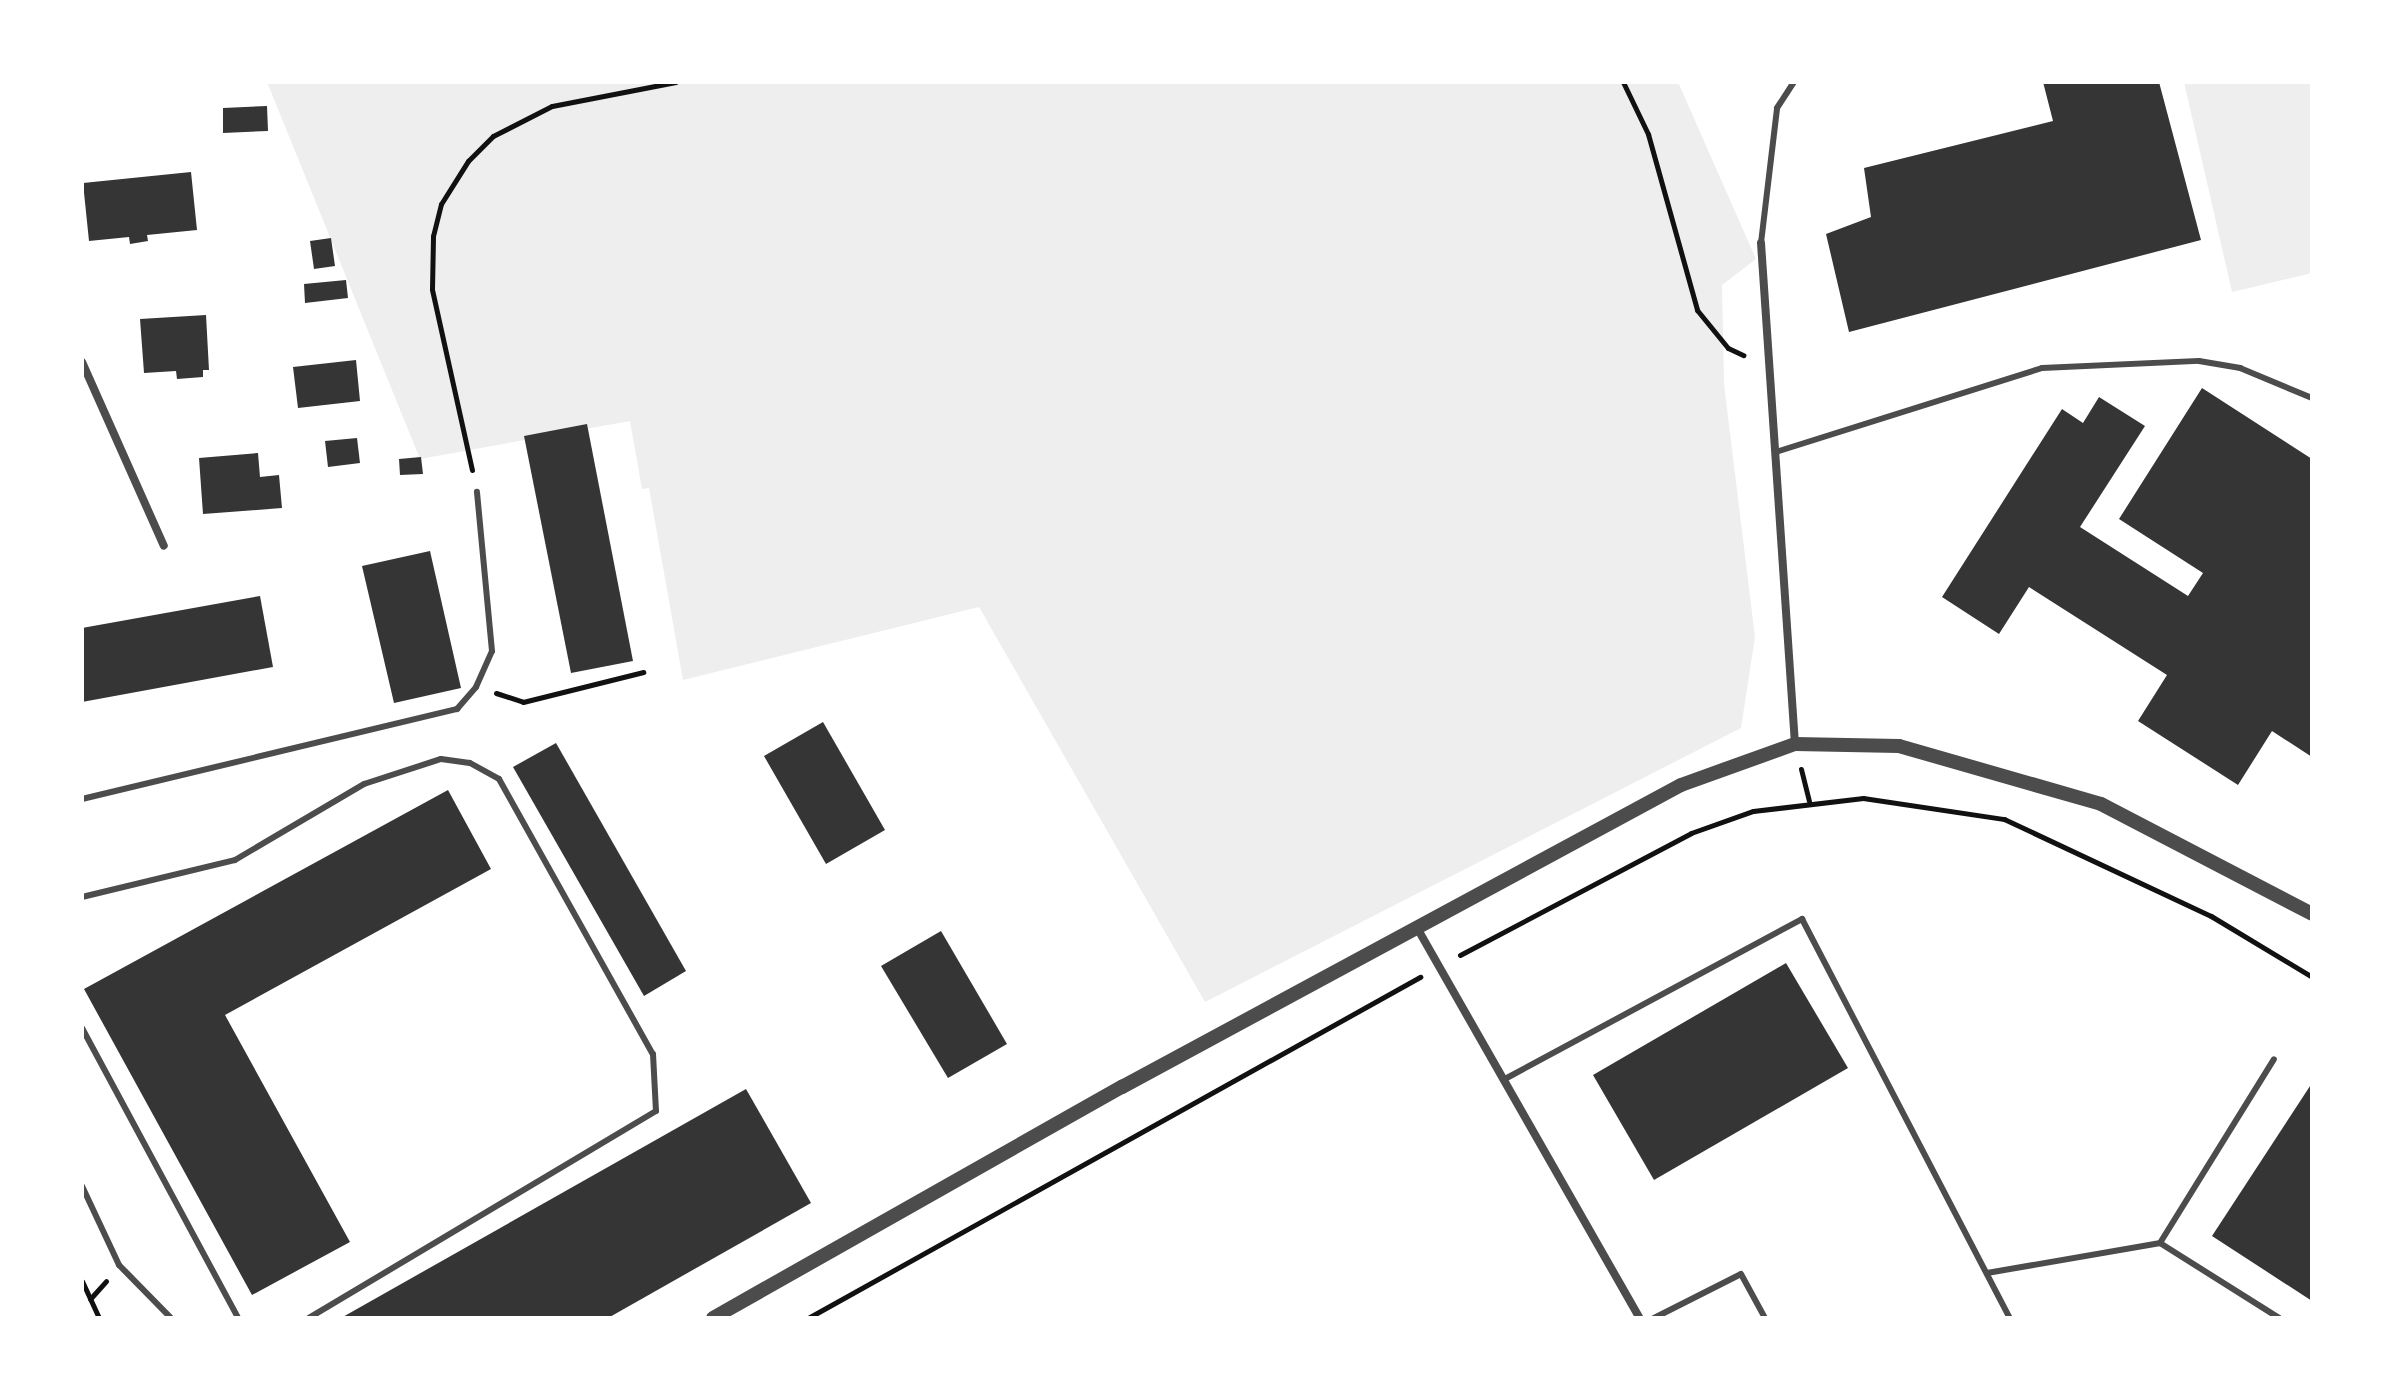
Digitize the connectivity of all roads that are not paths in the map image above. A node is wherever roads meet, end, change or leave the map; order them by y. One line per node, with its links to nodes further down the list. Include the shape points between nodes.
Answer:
1 (1794, 82): 2 (lane, via 1777,108)
2 (1761, 243): 5 (street)
3 (82, 362): 7 (street)
4 (2312, 398): 5 (lane, via 2240,368 2199,361 2042,368)
5 (1779, 451): 8 (street)
6 (477, 492): 9 (lane, via 492,651 476,687 457,709)
7 (164, 546)
8 (1795, 744): 11 (street, via 1899,746 2101,804); 12 (street, via 1681,785)
9 (82, 799)
10 (82, 897): 21 (lane, via 235,860 364,784 441,759 470,763 499,779 653,1054 656,1111)
11 (2312, 914)
12 (1416, 925): 15 (street); 22 (street)
13 (82, 1028): 20 (lane)
14 (2274, 1059): 17 (lane)
15 (1503, 1080): 18 (lane, via 1802,919); 23 (street)
16 (82, 1186): 19 (lane, via 119,1265)
17 (2160, 1243): 18 (lane); 27 (lane)
18 (1987, 1273): 26 (lane)
19 (171, 1318)
20 (238, 1318)
21 (309, 1318)
22 (713, 1318)
23 (1640, 1318)
24 (1654, 1318): 25 (lane, via 1741,1274)
25 (1765, 1318)
26 (2010, 1318)
27 (2279, 1318)

